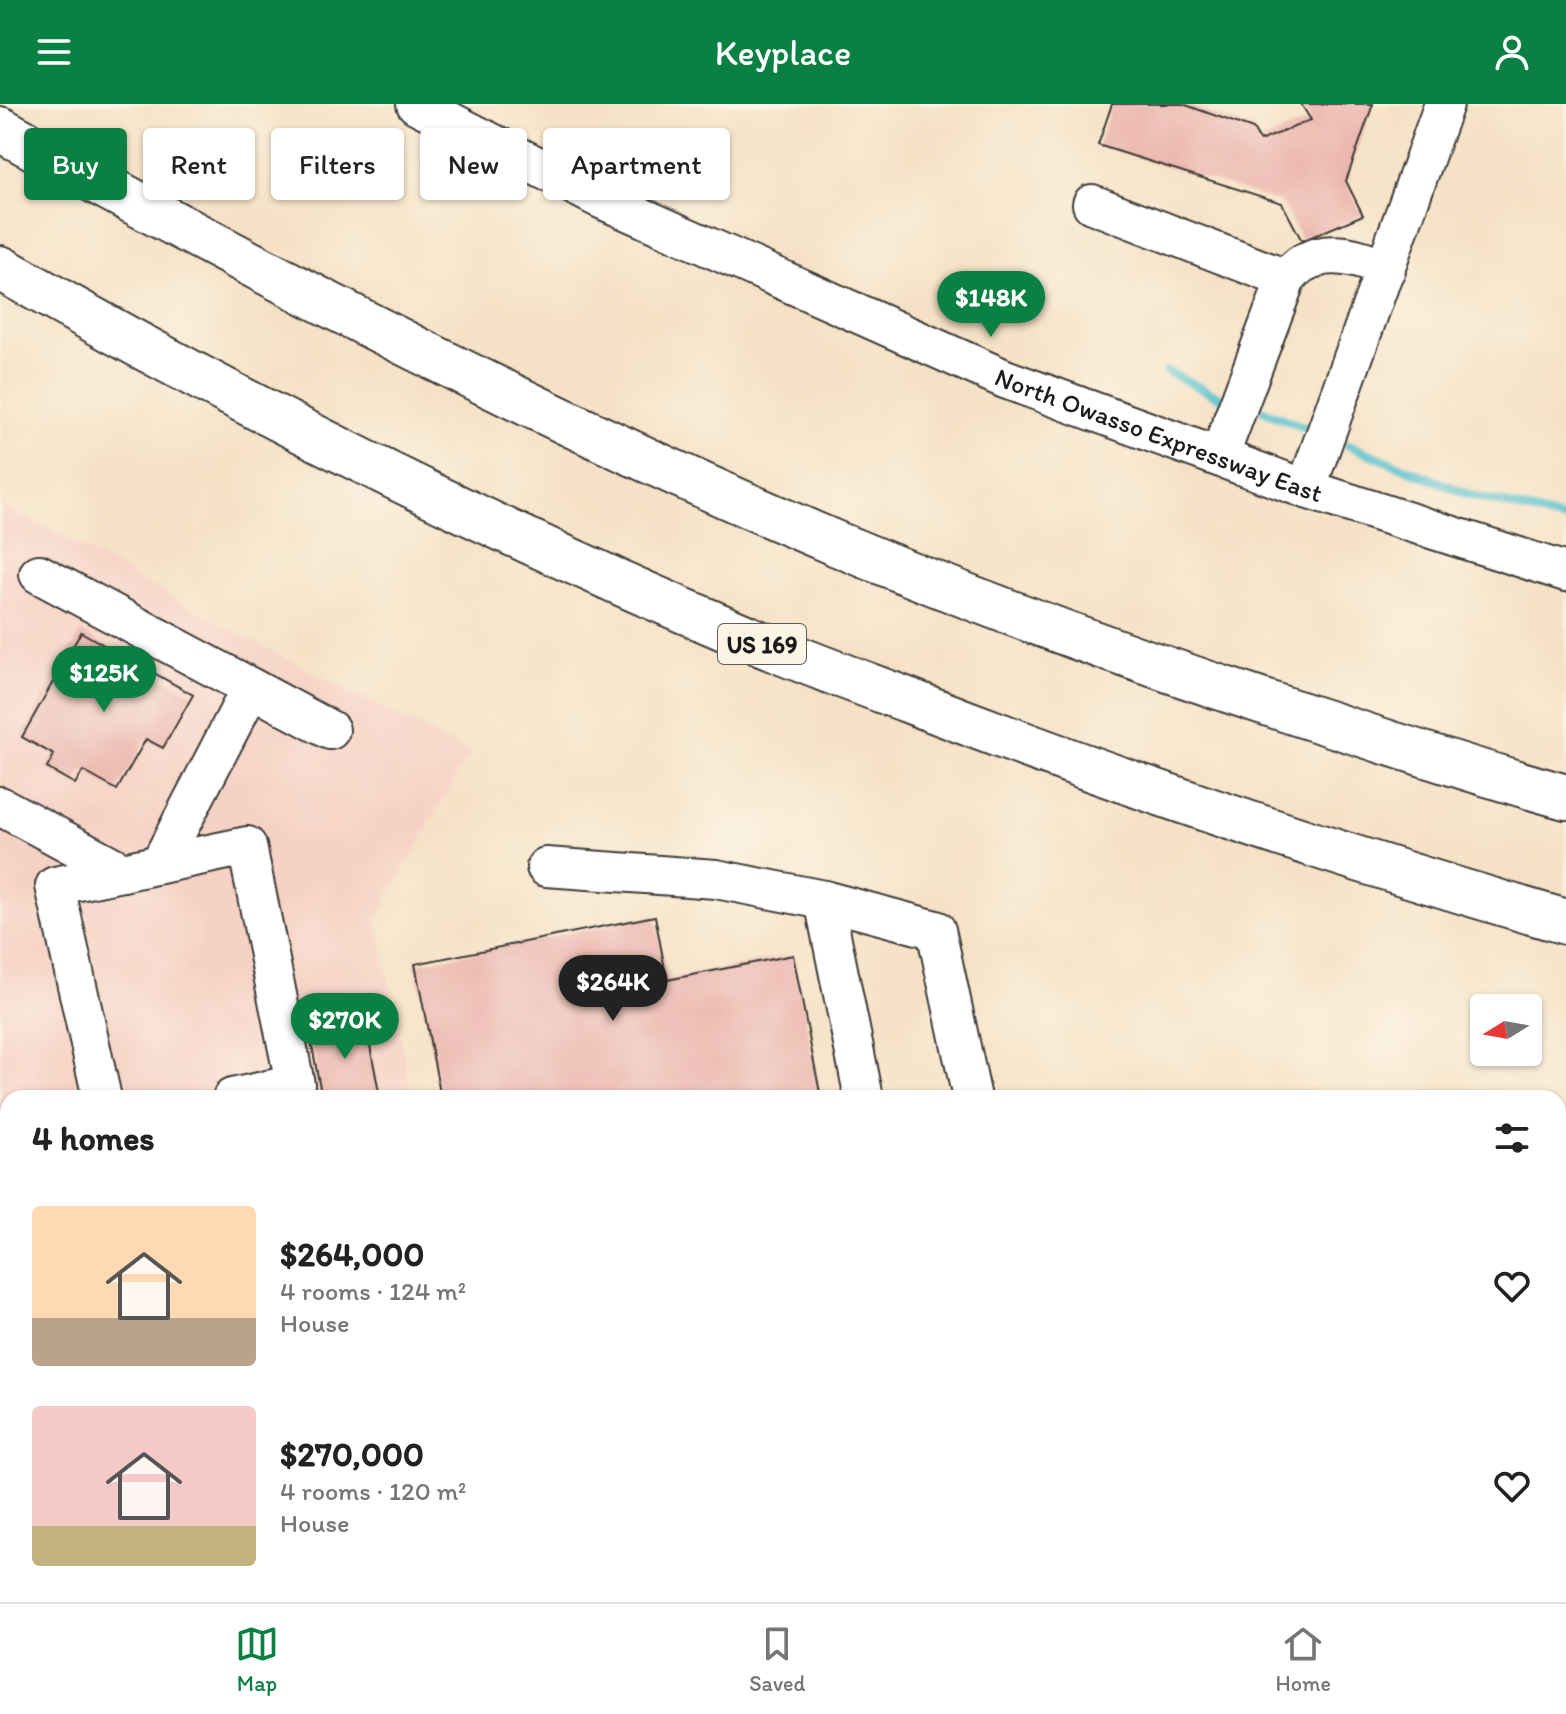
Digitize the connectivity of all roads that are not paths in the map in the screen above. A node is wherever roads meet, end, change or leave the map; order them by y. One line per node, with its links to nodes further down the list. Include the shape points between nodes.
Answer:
1 (416, 104): 8 (street, North Owasso Expressway East, via 601,199 1005,379)
2 (1444, 104): 6 (street)
3 (0, 129): 14 (highway, via 429,357 837,544 1229,692)
4 (1092, 204): 7 (street)
5 (0, 268): 20 (highway, US 169, via 293,426 525,540 745,637 1242,823)
6 (1386, 269): 7 (street, via 1333,254 1305,262); 9 (street)
7 (1286, 279): 8 (street)
8 (1219, 457): 9 (street, North Owasso Expressway East)
9 (1306, 489): 10 (street, North Owasso Expressway East)
10 (1566, 572)
11 (39, 574): 12 (street)
12 (251, 688): 13 (street); 16 (street)
13 (330, 730)
14 (1566, 797)
15 (0, 806): 18 (street)
16 (160, 864): 18 (street); 22 (street, via 247,846 295,1084)
17 (546, 867): 19 (street, via 716,879)
18 (123, 872): 21 (street, via 55,886)
19 (824, 900): 23 (street); 24 (street, via 936,930)
20 (1566, 922)
21 (100, 1090)
22 (272, 1090)
23 (862, 1090)
24 (970, 1090)

